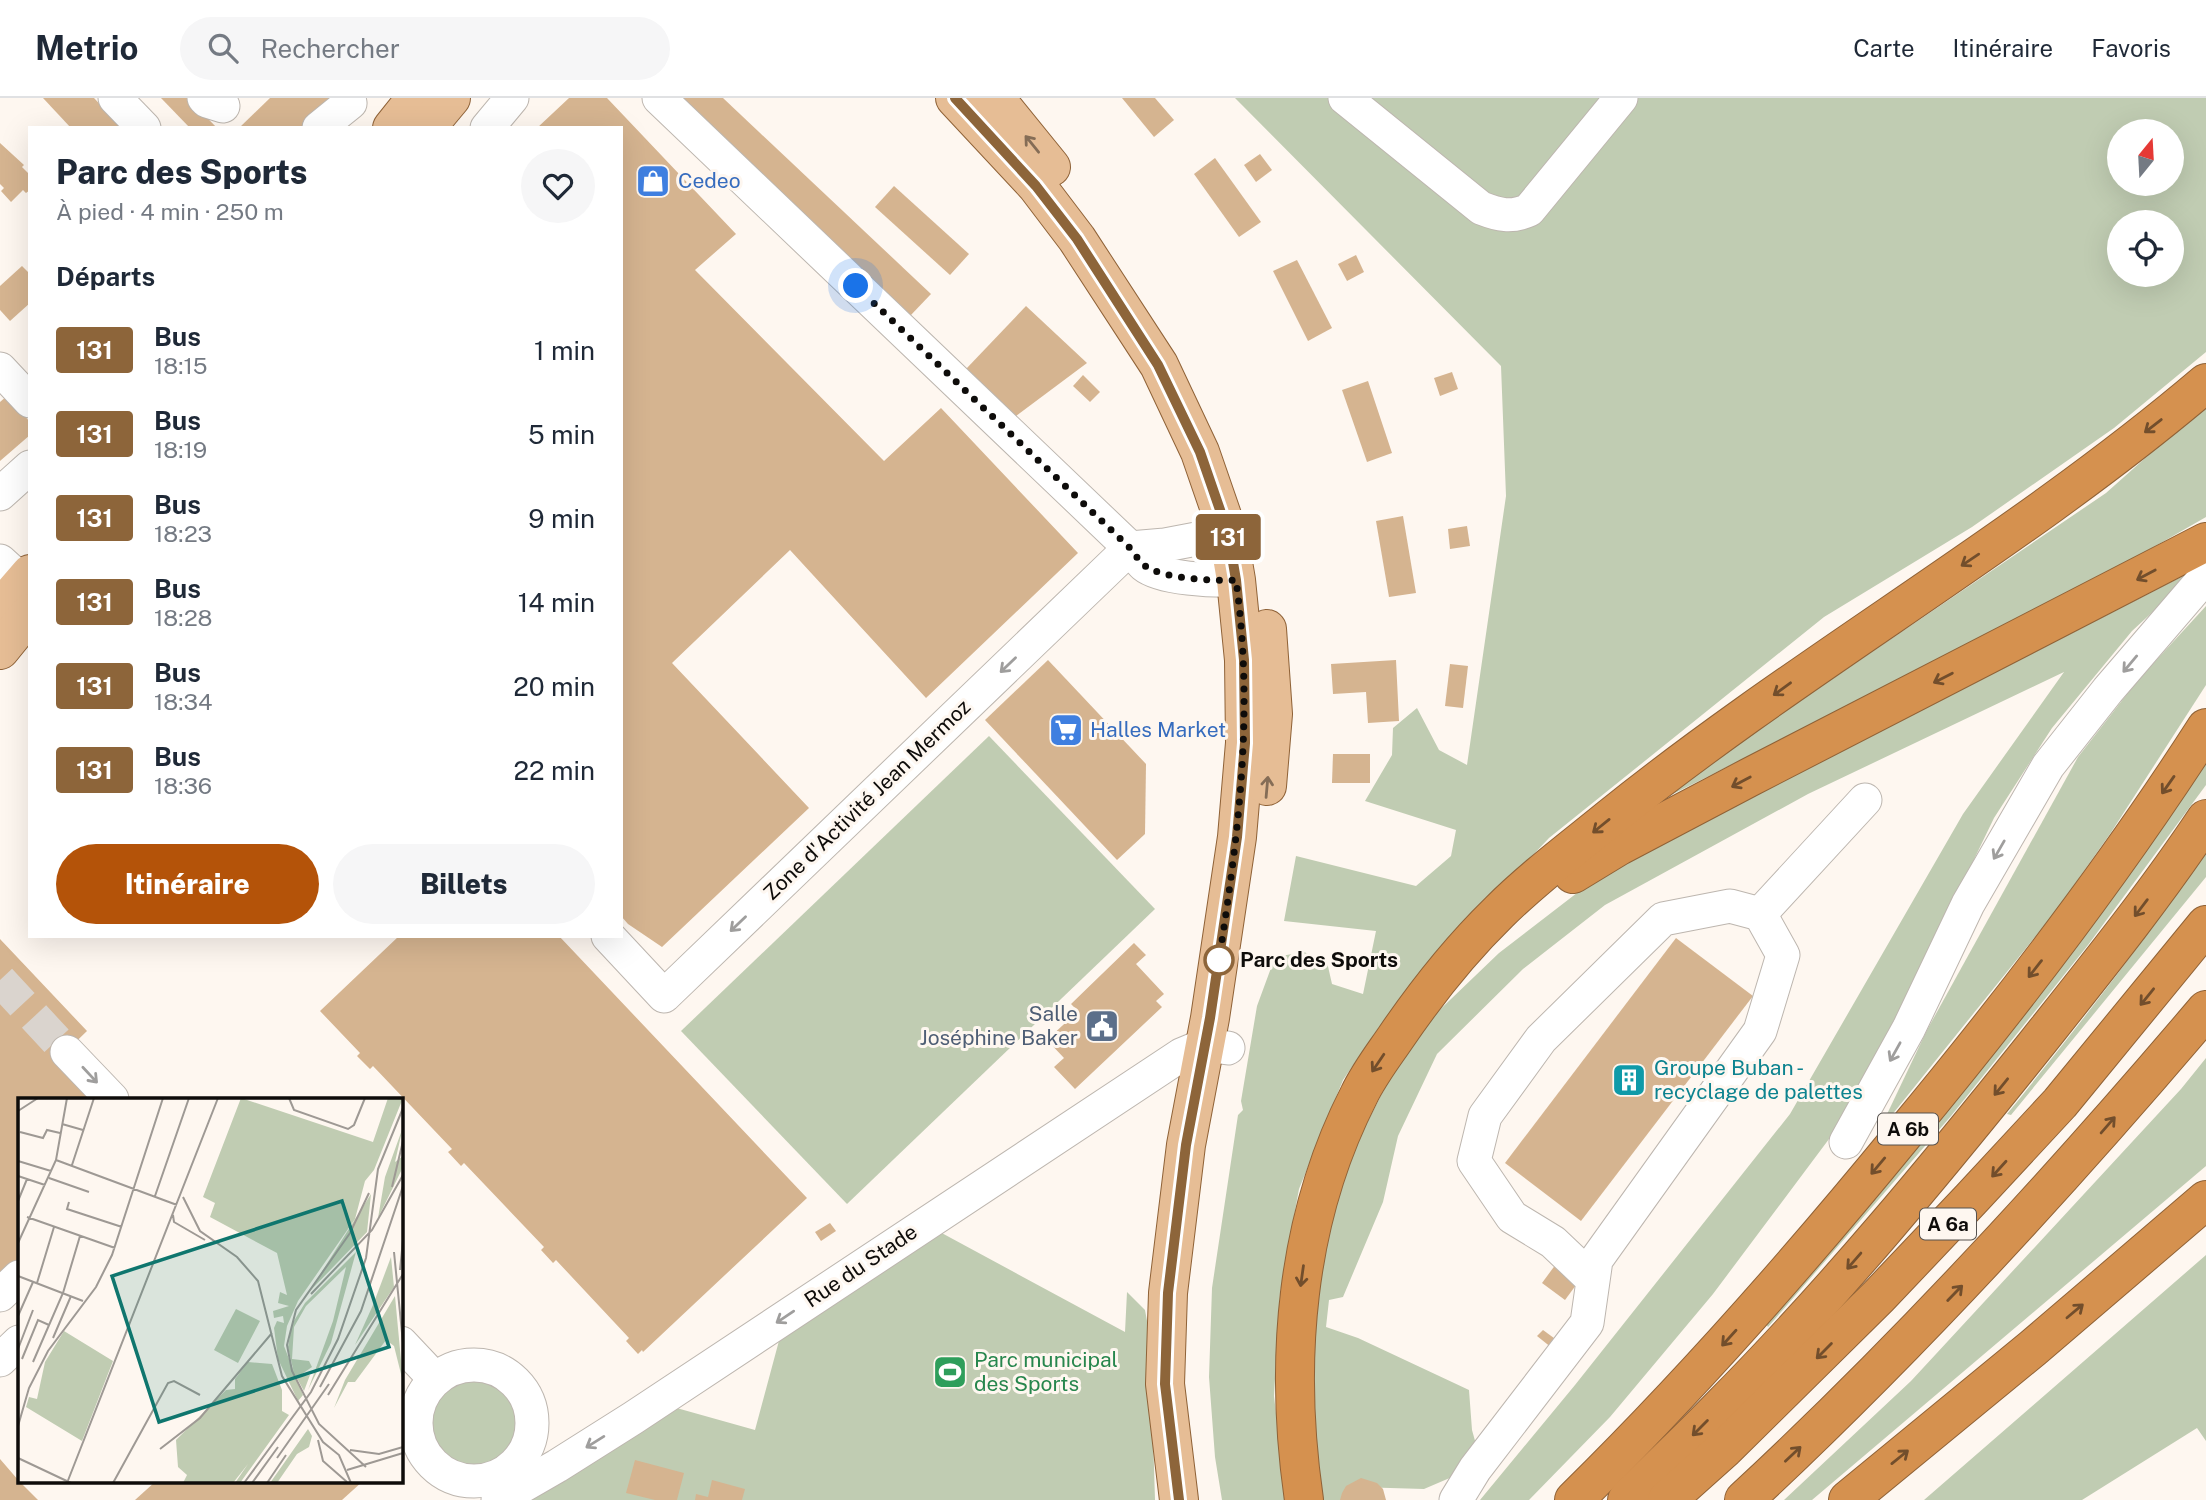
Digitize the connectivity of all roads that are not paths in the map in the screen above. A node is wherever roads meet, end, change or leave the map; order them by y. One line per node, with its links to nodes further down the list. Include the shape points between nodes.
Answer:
1 (115, 98): 11 (street)
2 (349, 98): 12 (street, via 350,103)
3 (416, 98): 13 (main road)
4 (451, 98): 14 (main road)
5 (512, 98): 15 (street)
6 (659, 98): 24 (street)
7 (955, 98): 22 (main road, via 1036,186 1077,239 1152,354 1200,452)
8 (995, 98): 21 (main road, one-way to 8, via 1194,378 1142,289)
9 (1345, 98): 10 (street, via 1481,208 1503,215 1529,210)
10 (1621, 98)
11 (142, 126)
12 (321, 126)
13 (395, 126)
14 (428, 126)
15 (489, 126)
16 (0, 369): 18 (street)
17 (2206, 383): 36 (highway, one-way to 36, via 2041,512 1671,769 1503,908)
18 (28, 399)
19 (28, 469): 20 (street)
20 (0, 494)
21 (1242, 495): 22 (main road); 29 (main road, via 1257,555)
22 (1228, 533): 24 (street); 26 (main road)
23 (2206, 542): 36 (highway, one-way to 36, via 1619,846 1533,902)
24 (1130, 548): 26 (street, via 1145,566 1166,574); 35 (street, Zone d'Activité Jean Mermoz, one-way to 35, via 664,996)
25 (2206, 576): 41 (street, one-way to 41, via 2048,766 1968,904 1909,1028)
26 (1236, 580): 29 (main road, via 1256,608); 38 (main road, via 1244,660 1245,743)
27 (17, 588): 28 (main road)
28 (0, 650)
29 (1273, 714): 38 (main road, one-way to 29, via 1255,905)
30 (2206, 728): 59 (highway, A 6b, one-way to 59, via 2102,880 1958,1069 1783,1278 1641,1434)
31 (1865, 800): 33 (street)
32 (2206, 819): 60 (highway, one-way to 60, via 2085,982 1902,1208 1722,1406)
33 (1760, 914): 44 (street, via 1783,955 1760,1031 1596,1259); 44 (street, via 1730,906 1663,919 1541,1039 1485,1116 1474,1161 1512,1217 1553,1242)
34 (2206, 925): 61 (highway, A 6a, one-way to 61, via 2060,1102 1971,1199 1870,1306)
35 (610, 938)
36 (1417, 1007): 57 (highway, one-way to 57, via 1359,1094 1312,1221 1296,1342 1296,1432)
37 (2206, 1010): 62 (highway, A 6a, one-way to 37, via 1961,1286 2085,1152)
38 (1217, 1047): 51 (street, Rue du Stade, one-way to 51, via 1181,1055); 55 (main road, via 1186,1145 1168,1293 1165,1384); 56 (main road, via 1189,1370)
39 (67, 1052): 40 (street, one-way to 40)
40 (111, 1098)
41 (1846, 1142)
42 (2206, 1200): 63 (highway, one-way to 42)
43 (18, 1278): 45 (street)
44 (1593, 1280): 58 (street, via 1587,1323)
45 (0, 1294)
46 (18, 1343): 48 (street)
47 (402, 1344): 49 (street)
48 (0, 1360)
49 (435, 1379): 50 (street, via 467,1365 501,1371 526,1395); 52 (street, via 419,1402 415,1430)
50 (532, 1429): 51 (street); 52 (street, via 517,1463 502,1475)
51 (557, 1466): 54 (street, Rue du Stade)
52 (443, 1488): 53 (street)
53 (484, 1500)
54 (498, 1500)
55 (1179, 1500)
56 (1199, 1500)
57 (1304, 1500)
58 (1456, 1500)
59 (1574, 1500)
60 (1626, 1500)
61 (1667, 1500)
62 (1744, 1500)
63 (1848, 1500)

